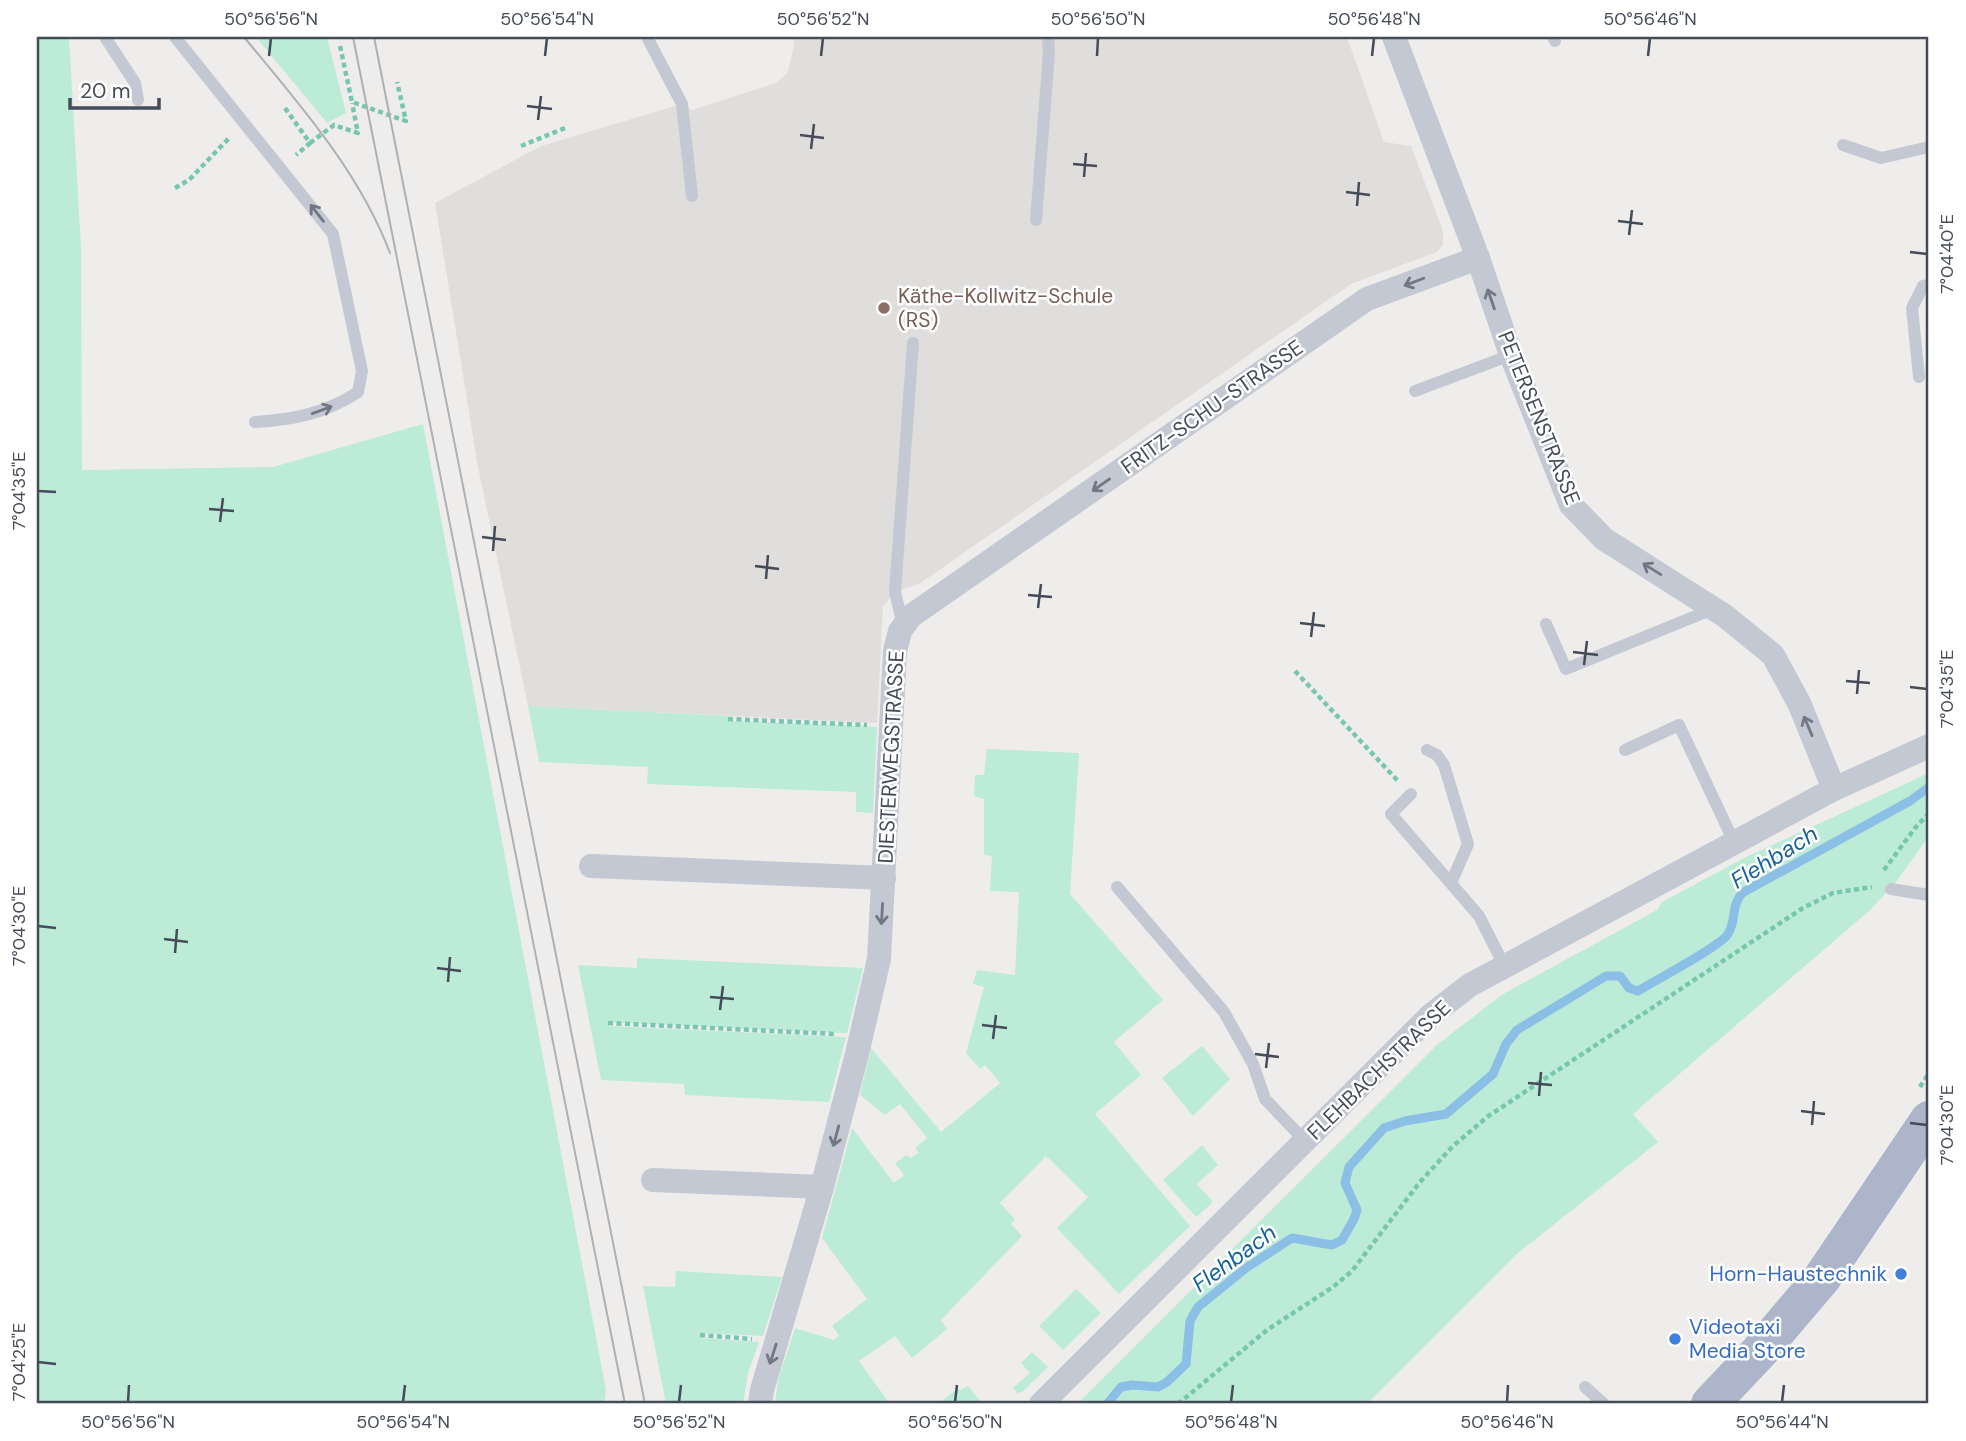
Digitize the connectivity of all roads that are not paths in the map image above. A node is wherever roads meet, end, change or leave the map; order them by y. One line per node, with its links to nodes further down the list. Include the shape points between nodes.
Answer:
1 (106, 37): 6 (lane, via 135,83)
2 (175, 37): 17 (lane, one-way to 2, via 292,419 342,402 358,391 362,371 333,234)
3 (647, 37): 9 (lane, via 681,104)
4 (1048, 37): 10 (lane)
5 (1394, 37): 11 (street, PETERSENSTRASSE)
6 (138, 100)
7 (1843, 145): 8 (lane, via 1881,158)
8 (1929, 147)
9 (692, 196)
10 (1036, 220)
11 (1478, 258): 14 (street, PETERSENSTRASSE, one-way to 11); 18 (street, FRITZ-SCHU-STRASSE, one-way to 18, via 1367,299)
12 (1929, 285): 15 (lane, via 1923,286 1912,308)
13 (913, 343): 21 (lane, via 895,592)
14 (1511, 355): 16 (lane); 19 (street, PETERSENSTRASSE, one-way to 14, via 1604,539 1571,505)
15 (1919, 376)
16 (1415, 391)
17 (255, 422)
18 (960, 582): 21 (street, DIESTERWEGSTRASSE)
19 (1713, 609): 20 (lane, via 1566,669); 25 (street, PETERSENSTRASSE, one-way to 19, via 1799,703 1773,655)
20 (1546, 624)
21 (903, 625): 29 (street, DIESTERWEGSTRASSE, via 895,652)
22 (1929, 746): 25 (street, FLEHBACHSTRASSE)
23 (1427, 750): 30 (lane, via 1444,765 1468,844)
24 (1625, 750): 27 (lane, via 1679,725)
25 (1834, 789): 27 (street, FLEHBACHSTRASSE)
26 (1411, 794): 30 (lane, via 1391,814)
27 (1734, 842): 34 (street, FLEHBACHSTRASSE)
28 (592, 866): 29 (street, DIESTERWEGSTRASSE)
29 (884, 878): 38 (street, DIESTERWEGSTRASSE, one-way to 38, via 878,959)
30 (1451, 883): 34 (lane, via 1479,916)
31 (1118, 887): 36 (lane, via 1224,1012 1253,1064 1265,1099)
32 (1891, 889): 33 (lane)
33 (1929, 895)
34 (1505, 967): 36 (street, FLEHBACHSTRASSE, via 1470,985 1431,1015)
35 (1929, 1120): 43 (main road, via 1822,1278)
36 (1305, 1141): 41 (street, FLEHBACHSTRASSE)
37 (653, 1180): 38 (street)
38 (822, 1187): 40 (street, DIESTERWEGSTRASSE, one-way to 40)
39 (1585, 1387): 42 (lane)
40 (760, 1404)
41 (1041, 1404)
42 (1604, 1404)
43 (1710, 1404)

